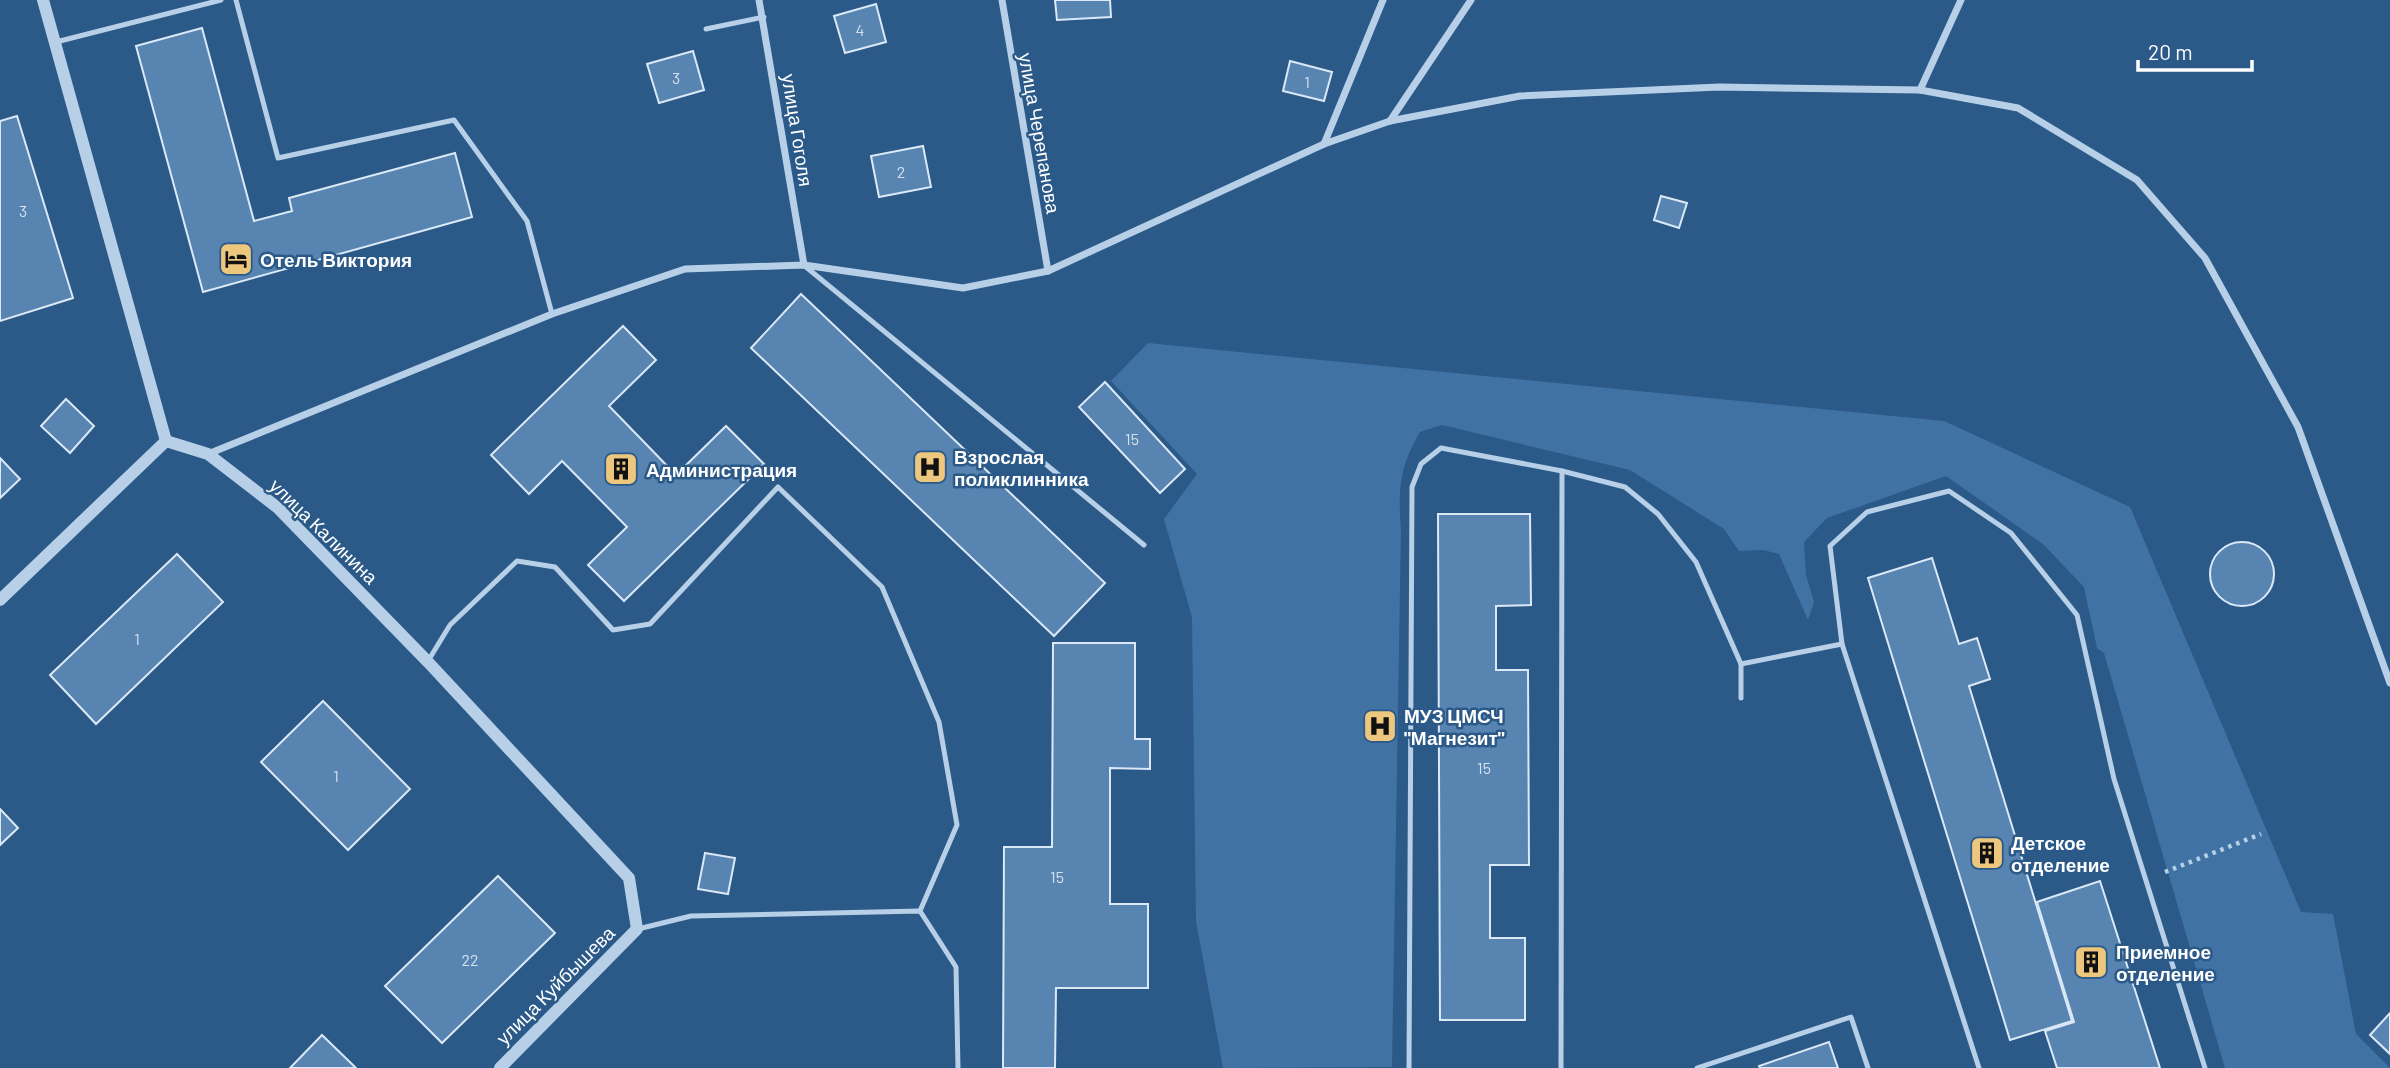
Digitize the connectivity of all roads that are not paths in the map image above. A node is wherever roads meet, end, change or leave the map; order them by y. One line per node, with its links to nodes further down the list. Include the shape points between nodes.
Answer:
1 (43, 0): 11 (street)
2 (221, 0): 11 (lane)
3 (236, 0): 17 (lane, via 278,158 454,120 527,221)
4 (759, 0): 9 (street, улица Гоголя)
5 (1002, 0): 16 (street, улица Черепанова)
6 (1383, 0): 14 (street)
7 (1471, 0): 13 (street)
8 (1961, 0): 12 (street)
9 (764, 17): 10 (lane); 15 (street, улица Гоголя)
10 (706, 29)
11 (56, 42): 18 (street)
12 (1920, 90): 13 (street, via 1719,87 1520,96); 26 (street, via 2018,108 2137,180 2206,258 2298,427)
13 (1390, 121): 14 (street)
14 (1324, 144): 16 (street)
15 (804, 265): 16 (street, via 963,288); 17 (street, via 685,269); 21 (lane)
16 (1048, 271)
17 (552, 314): 19 (street)
18 (166, 441): 19 (street, улица Калинина); 22 (street)
19 (208, 454): 24 (street, улица Калинина, via 278,508)
20 (1562, 471): 25 (lane, via 1625,486 1658,514 1696,562); 32 (lane, via 1441,448 1421,464 1412,487); 33 (lane)
21 (1144, 545)
22 (0, 600)
23 (1842, 644): 25 (lane); 37 (lane); 38 (lane, via 1829,546 1867,512 1949,491 2011,533 2077,615 2114,779)
24 (428, 662): 28 (lane, via 450,625 517,561 555,567 613,630 650,624 778,487 882,587 939,722 957,825); 29 (street, улица Калинина, via 629,878)
25 (1741, 664): 27 (lane)
26 (2390, 683)
27 (1741, 698)
28 (920, 911): 29 (lane, via 691,916); 31 (lane, via 956,967)
29 (637, 929): 30 (street, улица Куйбышева)
30 (500, 1068)
31 (958, 1068)
32 (1409, 1068)
33 (1562, 1068)
34 (1697, 1068): 35 (lane)
35 (1703, 1068): 36 (lane, via 1851,1017)
36 (1868, 1068)
37 (1979, 1068)
38 (2205, 1068)

